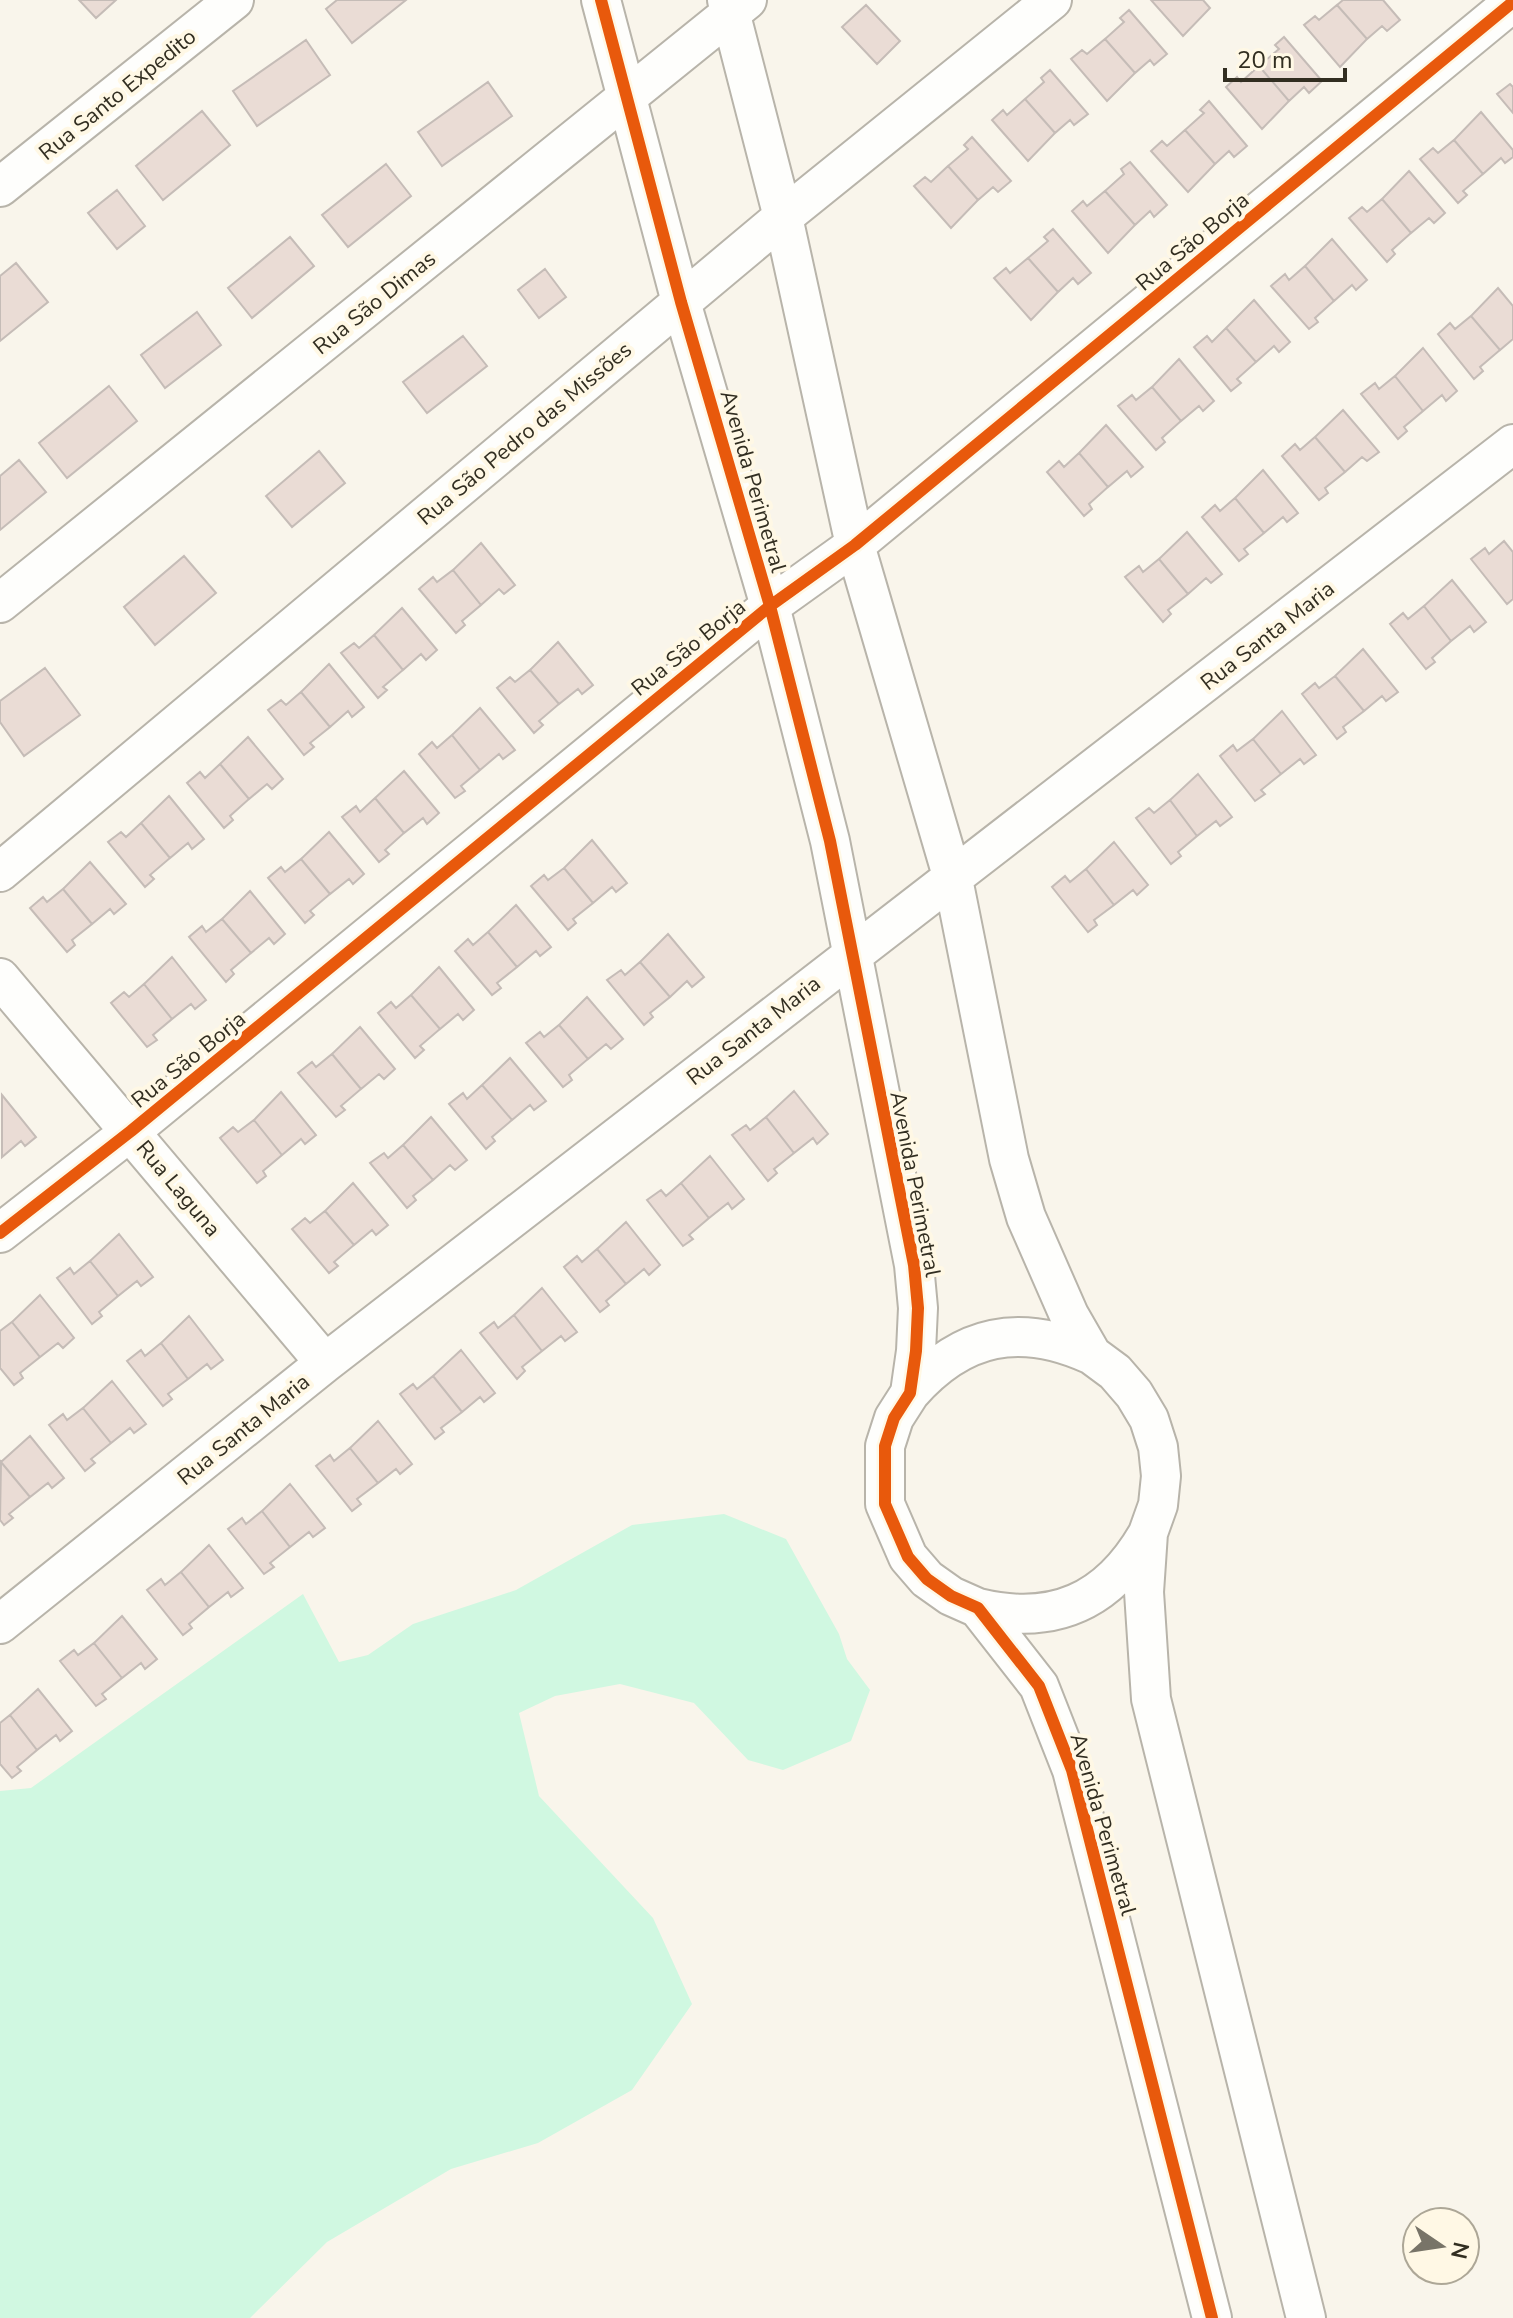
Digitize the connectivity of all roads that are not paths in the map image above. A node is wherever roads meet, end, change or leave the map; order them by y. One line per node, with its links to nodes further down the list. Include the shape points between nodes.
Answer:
1 (234, 0): 7 (street, Rua Santo Expedito)
2 (601, 0): 6 (street, Avenida Perimetral)
3 (1052, 0): 8 (street, Rua São Pedro das Missões)
4 (1513, 2): 11 (street, Rua São Borja)
5 (735, 5): 6 (street, Rua São Dimas); 8 (street)
6 (627, 100): 9 (street, Avenida Perimetral); 12 (street, Rua São Dimas)
7 (0, 187)
8 (783, 217): 9 (street, Rua São Pedro das Missões); 11 (street)
9 (681, 302): 13 (street, Avenida Perimetral); 14 (street, Rua São Pedro das Missões)
10 (1513, 444): 15 (street, Rua Santa Maria)
11 (855, 545): 13 (street, Rua São Borja); 15 (street)
12 (0, 603)
13 (770, 606): 16 (street, Avenida Perimetral, via 830,841); 18 (street, Rua São Borja)
14 (0, 872)
15 (953, 879): 16 (street, Rua Santa Maria); 20 (street, via 1013,1173 1048,1273)
16 (851, 954): 21 (street, Rua Santa Maria); 22 (street, Avenida Perimetral, via 914,1265 918,1308)
17 (0, 978): 18 (street, Rua Laguna)
18 (131, 1131): 19 (street, Rua São Borja); 21 (street, Rua Laguna)
19 (0, 1233)
20 (1092, 1355): 22 (street, via 1037,1337 979,1342 952,1354); 23 (street, via 1115,1372 1149,1419 1158,1447 1158,1505)
21 (325, 1363): 25 (street, Rua Santa Maria)
22 (910, 1393): 24 (street, Avenida Perimetral, via 885,1446 885,1504 908,1557 927,1579)
23 (1148, 1533): 24 (street, via 1114,1580 1063,1609 1020,1615); 27 (street, via 1145,1651 1154,1711)
24 (978, 1608): 26 (street, Avenida Perimetral, via 1039,1686 1072,1770)
25 (0, 1624)
26 (1212, 2318)
27 (1306, 2318)

